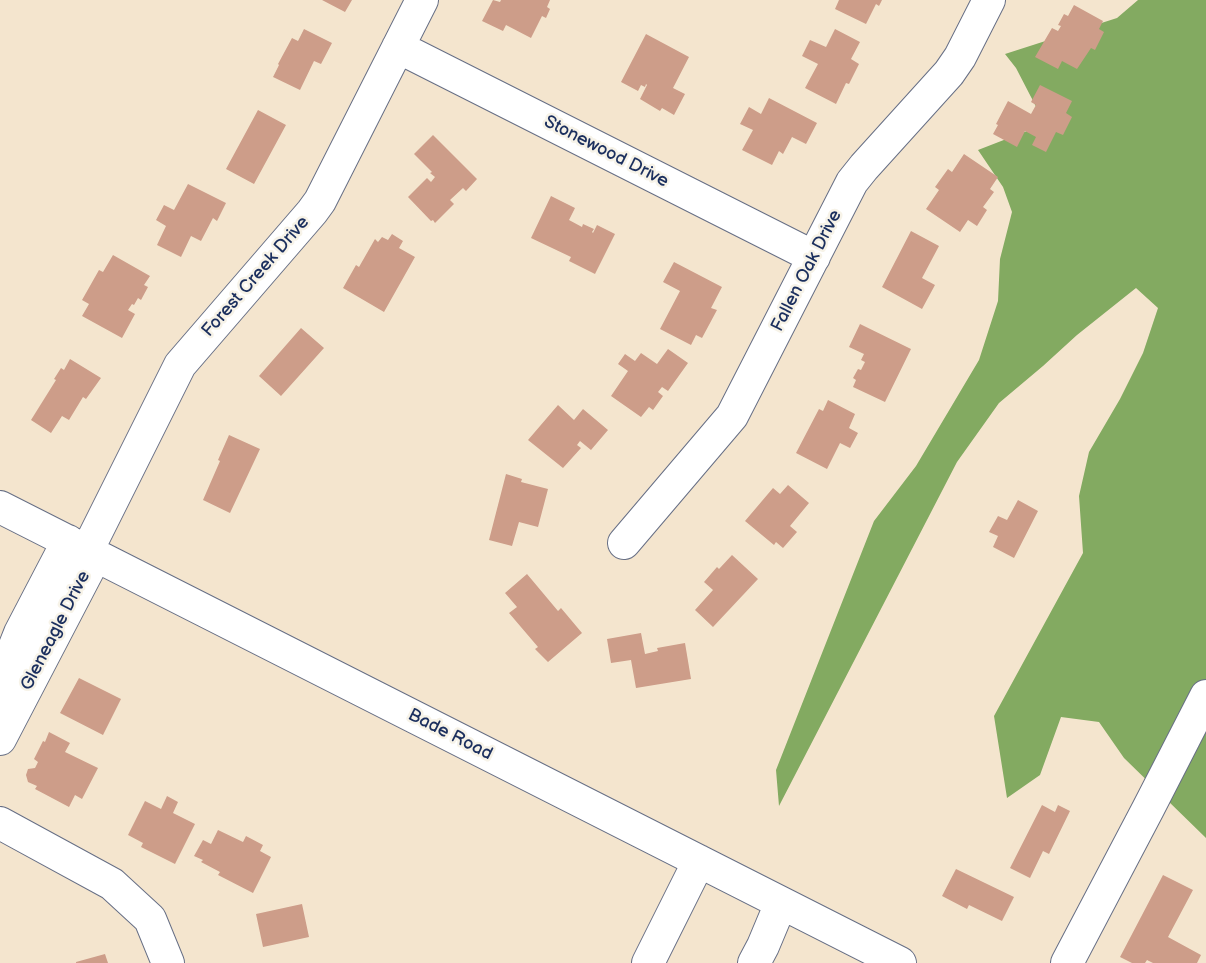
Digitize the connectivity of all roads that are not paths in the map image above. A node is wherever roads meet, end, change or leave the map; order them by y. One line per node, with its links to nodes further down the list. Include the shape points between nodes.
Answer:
1 (422, 0): 3 (street, Forest Creek Drive)
2 (989, 0): 4 (street, Fallen Oak Drive, via 949,73 852,183)
3 (398, 47): 4 (street, Stonewood Drive); 7 (street, Forest Creek Drive, via 320,201 180,365)
4 (814, 256): 6 (street, Fallen Oak Drive, via 732,416)
5 (0, 507): 7 (street, Bade Road)
6 (624, 543)
7 (83, 549): 8 (street, Gleneagle Drive, via 20,633); 10 (street, Gleneagle Drive); 12 (street, Bade Road)
8 (0, 690)
9 (1206, 696): 18 (street)
10 (0, 740)
11 (0, 823): 14 (street, via 112,884 150,919)
12 (699, 861): 13 (street, Bade Road); 15 (street)
13 (782, 903): 16 (street); 17 (street, Bade Road)
14 (168, 963)
15 (648, 963)
16 (754, 963)
17 (900, 963)
18 (1067, 963)

